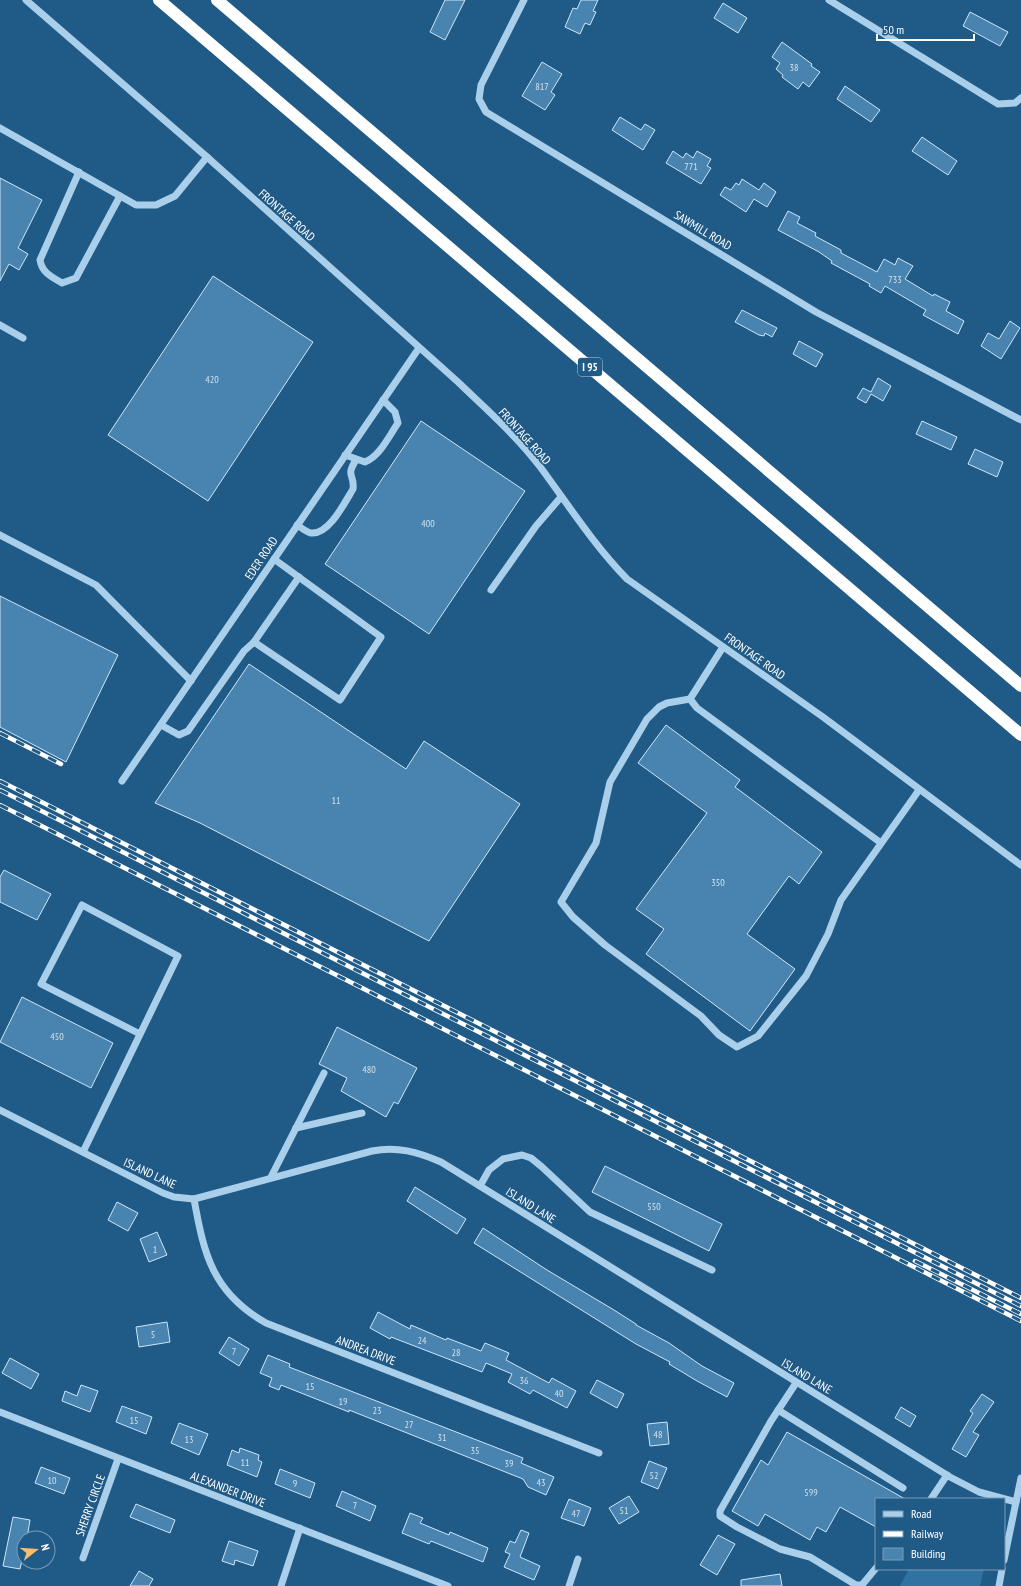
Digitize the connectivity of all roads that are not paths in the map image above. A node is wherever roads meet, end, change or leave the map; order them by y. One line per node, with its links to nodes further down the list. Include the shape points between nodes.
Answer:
1 (26, 0): 8 (street, FRONTAGE ROAD)
2 (159, 0): 30 (highway, I 95)
3 (217, 0): 27 (highway)
4 (524, 0): 15 (street, SAWMILL ROAD, via 481,85 479,99 486,112 816,312)
5 (829, 0): 6 (street, via 998,104 1015,103)
6 (1021, 98)
7 (0, 128): 9 (street)
8 (207, 157): 10 (street, via 174,196 156,205 136,205); 13 (street, FRONTAGE ROAD)
9 (79, 172): 10 (street); 10 (street, via 40,260 41,268 46,274 62,283 76,278)
10 (120, 196)
11 (0, 325): 12 (street)
12 (23, 338)
13 (419, 348): 14 (street, EDER ROAD); 18 (street, FRONTAGE ROAD, via 522,444)
14 (383, 400): 16 (street, EDER ROAD); 17 (street, via 395,412 398,423 371,460)
15 (1021, 420)
16 (345, 455): 17 (street); 19 (street, EDER ROAD)
17 (356, 460): 19 (street, via 350,469 353,488 328,527 321,532 312,533)
18 (561, 497): 23 (street, via 536,526); 25 (street, FRONTAGE ROAD, via 626,579)
19 (297, 525): 21 (street, EDER ROAD)
20 (0, 535): 26 (street, via 96,585)
21 (274, 559): 22 (street); 26 (street, EDER ROAD)
22 (299, 577): 24 (street); 24 (street, via 381,637 350,687 340,700)
23 (491, 590)
24 (254, 642): 29 (street, via 244,651 188,731 179,735)
25 (723, 647): 28 (street); 32 (street, FRONTAGE ROAD, via 823,717)
26 (190, 681): 29 (street, EDER ROAD)
27 (1021, 686)
28 (690, 699): 33 (street, via 696,708); 33 (street, via 667,703 647,719 610,782 596,843 561,902 573,917 605,945 701,1016 718,1035 737,1047 758,1036 806,976 828,934 841,900)
29 (161, 724): 31 (street, EDER ROAD)
30 (1021, 735)
31 (122, 781)
32 (919, 790): 33 (street); 34 (street, FRONTAGE ROAD)
33 (881, 843)
34 (1021, 865)
35 (140, 1034): 35 (street, via 178,956 82,905 41,984); 40 (street)
36 (324, 1073): 39 (street)
37 (0, 1110): 40 (street, ISLAND LANE)
38 (362, 1113): 39 (street)
39 (296, 1128): 41 (street)
40 (83, 1152): 43 (street, ISLAND LANE, via 163,1194)
41 (271, 1177): 42 (street, ISLAND LANE, via 372,1151 393,1149 417,1152 441,1162); 43 (street, ISLAND LANE)
42 (480, 1186): 44 (street, via 496,1162 522,1155 531,1158 590,1212); 45 (street, ISLAND LANE)
43 (194, 1199): 48 (street, ANDREA DRIVE, via 200,1231 216,1278 231,1297 250,1314 266,1323)
44 (712, 1270)
45 (796, 1383): 46 (street); 50 (street, ISLAND LANE)
46 (778, 1410): 52 (street); 61 (street, via 720,1511 720,1516 780,1550 810,1557 856,1585 862,1585)
47 (0, 1412): 49 (street, ALEXANDER DRIVE)
48 (599, 1453)
49 (118, 1459): 57 (street, ALEXANDER DRIVE); 59 (street, SHERRY CIRCLE)
50 (948, 1475): 53 (street); 54 (street, ISLAND LANE, via 979,1492)
51 (1021, 1478): 56 (street)
52 (903, 1488)
53 (932, 1498)
54 (1001, 1498)
55 (1005, 1499): 56 (street, ISLAND LANE)
56 (1016, 1502): 58 (street)
57 (300, 1528): 63 (street); 64 (street, ALEXANDER DRIVE)
58 (1005, 1555)
59 (83, 1558)
60 (578, 1559): 65 (street)
61 (875, 1569)
62 (1002, 1570): 66 (street)
63 (281, 1586)
64 (448, 1586)
65 (569, 1586)
66 (999, 1586)

